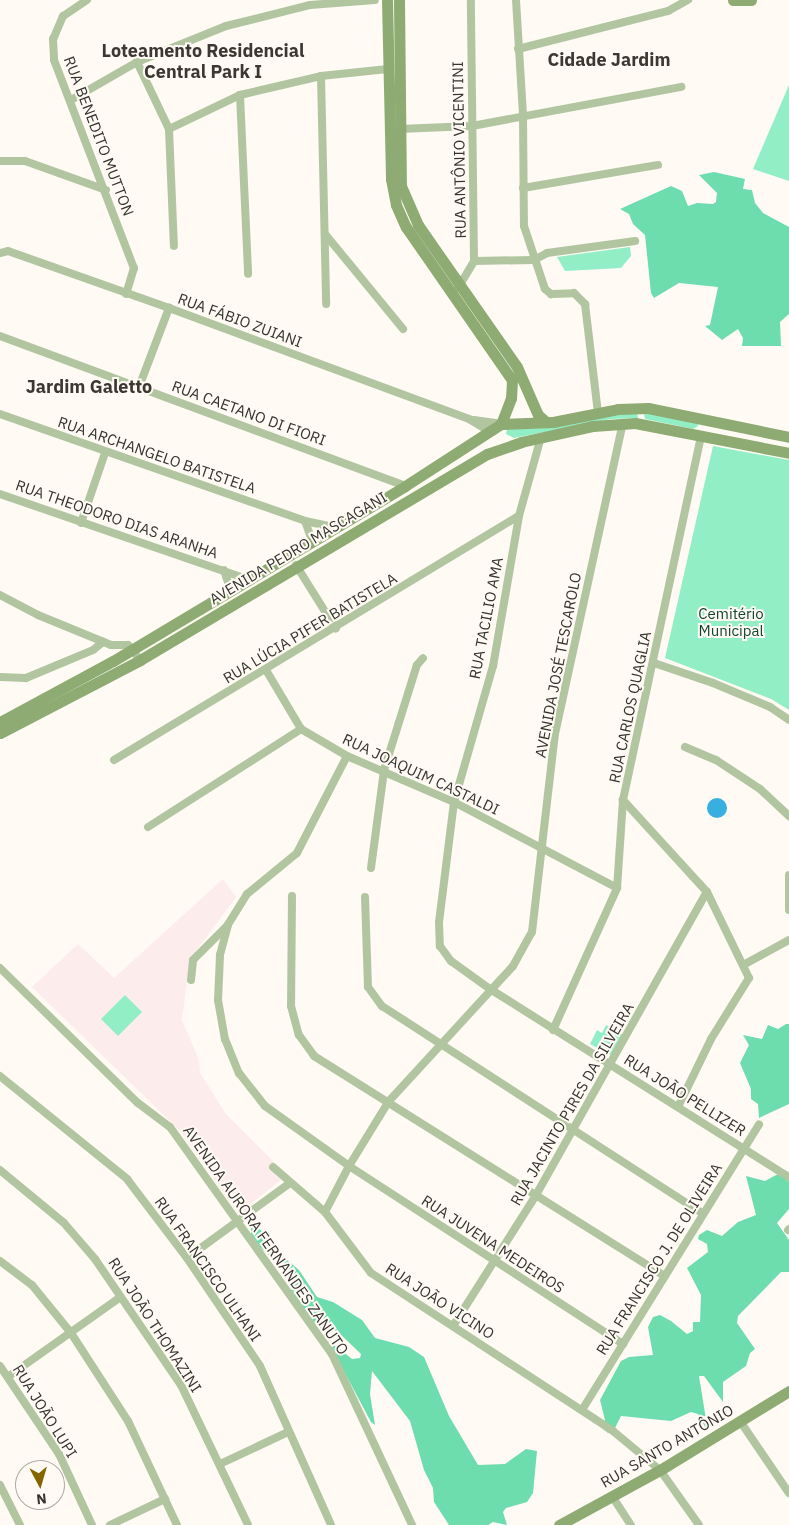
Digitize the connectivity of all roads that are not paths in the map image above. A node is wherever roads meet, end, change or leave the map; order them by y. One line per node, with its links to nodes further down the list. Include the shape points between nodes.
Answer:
1 (87, 0): 17 (street, RUA BENEDITO MUTTON, via 63,16 53,39 54,60)
2 (375, 0): 11 (street, via 277,11 218,29)
3 (388, 0): 12 (main road)
4 (399, 0): 15 (main road)
5 (471, 0): 19 (street, RUA ANTÔNIO VICENTINI)
6 (516, 0): 10 (street)
7 (688, 0): 10 (street, via 668,11)
8 (733, 0): 9 (main road)
9 (751, 0)
10 (518, 49): 18 (street)
11 (136, 62): 17 (street); 20 (street)
12 (388, 69): 13 (street); 15 (main road)
13 (322, 76): 16 (street); 26 (street)
14 (681, 87): 18 (street)
15 (393, 94): 21 (main road); 34 (main road, via 390,179 396,205 406,227)
16 (240, 95): 20 (street); 32 (street)
17 (71, 100): 25 (street, RUA BENEDITO MUTTON)
18 (523, 116): 19 (street); 24 (street)
19 (472, 126): 21 (street); 31 (street, RUA ANTÔNIO VICENTINI)
20 (169, 129): 28 (street)
21 (399, 129): 33 (main road, via 401,186 418,225)
22 (0, 161): 25 (street, via 25,161)
23 (658, 165): 24 (street)
24 (523, 188): 30 (street, via 524,226)
25 (106, 190): 35 (street, RUA BENEDITO MUTTON, via 134,268)
26 (325, 234): 36 (street); 38 (street)
27 (635, 241): 30 (street, via 547,253)
28 (174, 246)
29 (0, 253): 35 (street, RUA FÁBIO ZUIANI, via 8,251)
30 (534, 260): 31 (street); 41 (street, via 545,290 551,294 574,293 585,304)
31 (474, 261): 33 (street, RUA ANTÔNIO VICENTINI)
32 (248, 274)
33 (462, 284): 34 (street, RUA ANTÔNIO VICENTINI); 45 (main road, via 518,367 538,415)
34 (453, 292): 47 (main road, via 512,380 512,398)
35 (126, 294): 37 (street, RUA FÁBIO ZUIANI)
36 (326, 304)
37 (169, 308): 40 (street); 43 (street, RUA FÁBIO ZUIANI)
38 (403, 329)
39 (0, 336): 40 (street, RUA CAETANO DI FIORI)
40 (139, 387): 58 (street, RUA CAETANO DI FIORI)
41 (598, 412): 44 (main road, via 648,408); 45 (main road)
42 (0, 414): 56 (street, RUA ARCHANGELO BATISTELA)
43 (469, 420): 47 (street, RUA FÁBIO ZUIANI); 49 (street, RUA FÁBIO ZUIANI)
44 (714, 421): 48 (main road); 50 (main road)
45 (546, 422): 47 (main road)
46 (623, 423): 50 (main road, AVENIDA PEDRO MASCAGANI); 52 (main road, AVENIDA PEDRO MASCAGANI); 92 (street, AVENIDA JOSÉ TESCAROLO, via 555,734)
47 (501, 424): 49 (main road, AVENIDA PEDRO MASCAGANI)
48 (752, 428): 51 (main road); 54 (main road, via 752,439)
49 (491, 432): 53 (main road, via 510,443); 58 (main road, AVENIDA PEDRO MASCAGANI)
50 (701, 435): 54 (main road, AVENIDA PEDRO MASCAGANI); 76 (street, RUA CARLOS QUAGLIA)
51 (785, 436): 55 (main road, via 777,439)
52 (542, 437): 53 (main road, AVENIDA PEDRO MASCAGANI); 60 (street, RUA TACILIO AMA)
53 (521, 442): 65 (main road, AVENIDA PEDRO MASCAGANI, via 487,454)
54 (748, 444): 55 (main road, AVENIDA PEDRO MASCAGANI)
55 (775, 450): 57 (main road, AVENIDA PEDRO MASCAGANI)
56 (105, 453): 61 (street, RUA ARCHANGELO BATISTELA); 62 (street)
57 (789, 453)
58 (405, 486): 63 (main road, AVENIDA PEDRO MASCAGANI)
59 (0, 494): 62 (street, RUA THEODORO DIAS ARANHA)
60 (520, 516): 70 (street, RUA LÚCIA PIFER BATISTELA); 89 (street, RUA TACILIO AMA, via 493,666)
61 (305, 521): 63 (street, RUA ARCHANGELO BATISTELA); 64 (street)
62 (81, 523): 66 (street, RUA THEODORO DIAS ARANHA)
63 (333, 528): 64 (main road, AVENIDA PEDRO MASCAGANI)
64 (312, 540): 67 (main road, AVENIDA PEDRO MASCAGANI)
65 (296, 565): 70 (street); 75 (main road, AVENIDA PEDRO MASCAGANI)
66 (224, 570): 67 (street, RUA THEODORO DIAS ARANHA); 68 (street)
67 (248, 579): 68 (main road, AVENIDA PEDRO MASCAGANI)
68 (230, 589): 73 (main road, AVENIDA PEDRO MASCAGANI)
69 (0, 595): 71 (street)
70 (336, 629): 78 (street, RUA LÚCIA PIFER BATISTELA)
71 (102, 642): 72 (street); 79 (street, via 93,650 26,678)
72 (111, 645): 73 (street, via 120,643); 77 (street, via 109,650)
73 (134, 648): 75 (street); 77 (main road, AVENIDA PEDRO MASCAGANI)
74 (423, 658): 87 (street, via 416,665)
75 (140, 660): 77 (main road, AVENIDA PEDRO MASCAGANI)
76 (654, 663): 80 (street, via 721,686 770,707); 88 (street, RUA CARLOS QUAGLIA)
77 (117, 666): 81 (main road, AVENIDA PEDRO MASCAGANI); 83 (main road, AVENIDA PEDRO MASCAGANI)
78 (266, 670): 82 (street, RUA JOAQUIM CASTALDI); 86 (street, RUA LÚCIA PIFER BATISTELA)
79 (0, 677)
80 (789, 720)
81 (0, 722)
82 (301, 729): 85 (street, RUA JOAQUIM CASTALDI); 91 (street)
83 (0, 733)
84 (685, 747): 90 (street, via 716,760 760,789)
85 (347, 756): 87 (street, RUA JOAQUIM CASTALDI); 100 (street, via 297,853 247,894)
86 (114, 760)
87 (384, 770): 89 (street, RUA JOAQUIM CASTALDI); 93 (street)
88 (623, 800): 95 (street); 96 (street, RUA CARLOS QUAGLIA)
89 (454, 802): 92 (street, RUA JOAQUIM CASTALDI); 105 (street, RUA TACILIO AMA, via 439,922 440,946 451,961)
90 (789, 816)
91 (148, 828)
92 (543, 851): 95 (street, RUA JOAQUIM CASTALDI); 105 (street, AVENIDA JOSÉ TESCAROLO, via 532,932 512,966)
93 (372, 868)
94 (789, 874): 99 (street)
95 (617, 888): 106 (street)
96 (707, 892): 102 (street, RUA CARLOS QUAGLIA); 108 (street, RUA JACINTO PIRES DA SILVEIRA)
97 (292, 896): 110 (street, via 291,1006 299,1035 314,1056)
98 (366, 896): 107 (street, via 368,987 382,1006)
99 (789, 910)
100 (228, 925): 104 (street, via 193,960); 115 (street, RUA JUVENA MEDEIROS, via 220,955 218,1000 225,1039 240,1073 265,1106)
101 (789, 940): 102 (street)
102 (745, 964): 111 (street, via 749,978 711,1040)
103 (0, 968): 123 (street, AVENIDA AURORA FERNANDES ZANUTO, via 138,1103 170,1127)
104 (191, 980)
105 (490, 989): 106 (street, RUA JOÃO PELLIZER); 107 (street)
106 (553, 1030): 108 (street, RUA JOÃO PELLIZER)
107 (439, 1045): 110 (street); 113 (street)
108 (611, 1066): 111 (street, RUA JOÃO PELLIZER); 113 (street, RUA JACINTO PIRES DA SILVEIRA)
109 (1, 1079): 124 (street, RUA FRANCISCO ULHANI, via 127,1179)
110 (389, 1101): 115 (street); 120 (street)
111 (678, 1107): 114 (street, RUA JOÃO PELLIZER)
112 (759, 1124): 114 (street, RUA FRANCISCO J. DE OLIVEIRA)
113 (571, 1129): 120 (street, RUA JACINTO PIRES DA SILVEIRA); 122 (street)
114 (744, 1149): 118 (street, RUA JOÃO PELLIZER); 122 (street, RUA FRANCISCO J. DE OLIVEIRA)
115 (349, 1166): 121 (street); 126 (street, RUA JUVENA MEDEIROS)
116 (273, 1168): 119 (street, RUA JOÃO VICINO)
117 (0, 1170): 128 (street, RUA JOÃO THOMAZINI, via 64,1223 95,1259)
118 (789, 1177)
119 (290, 1183): 121 (street, RUA JOÃO VICINO); 123 (street)
120 (536, 1195): 126 (street, RUA JACINTO PIRES DA SILVEIRA); 127 (street)
121 (325, 1212): 129 (street, RUA JOÃO VICINO, via 371,1273)
122 (703, 1214): 127 (street, RUA FRANCISCO J. DE OLIVEIRA)
123 (237, 1222): 124 (street); 152 (street, AVENIDA AURORA FERNANDES ZANUTO, via 332,1354)
124 (187, 1258): 137 (street, RUA FRANCISCO ULHANI, via 260,1366)
125 (0, 1260): 130 (street, via 32,1285)
126 (494, 1262): 129 (street, RUA JACINTO PIRES DA SILVEIRA); 131 (street, RUA JUVENA MEDEIROS)
127 (665, 1276): 131 (street, RUA FRANCISCO J. DE OLIVEIRA)
128 (120, 1298): 130 (street); 138 (street, RUA JOÃO THOMAZINI, via 181,1385)
129 (453, 1326): 135 (street, RUA JOÃO VICINO)
130 (71, 1333): 133 (street); 144 (street, via 128,1421)
131 (623, 1344): 135 (street, RUA FRANCISCO J. DE OLIVEIRA)
132 (0, 1366): 133 (street, RUA JOÃO LUPI)
133 (9, 1376): 147 (street, RUA JOÃO LUPI, via 59,1454)
134 (789, 1391): 136 (main road, RUA SANTO ANTÔNIO)
135 (582, 1410): 139 (street, RUA JOÃO VICINO)
136 (740, 1421): 139 (main road, RUA SANTO ANTÔNIO); 141 (street)
137 (288, 1432): 138 (street); 151 (street, RUA FRANCISCO ULHANI)
138 (220, 1464): 150 (street, RUA JOÃO THOMAZINI)
139 (660, 1470): 142 (main road, RUA SANTO ANTÔNIO); 155 (street, RUA JOÃO VICINO)
140 (0, 1485): 143 (street)
141 (789, 1493)
142 (612, 1496): 153 (main road, RUA SANTO ANTÔNIO); 154 (street)
143 (8, 1498): 145 (street); 146 (street)
144 (165, 1499): 148 (street); 149 (street)
145 (0, 1502)
146 (20, 1525)
147 (92, 1525)
148 (110, 1525)
149 (177, 1525)
150 (248, 1525)
151 (331, 1525)
152 (412, 1525)
153 (559, 1525)
154 (631, 1525)
155 (699, 1525)

